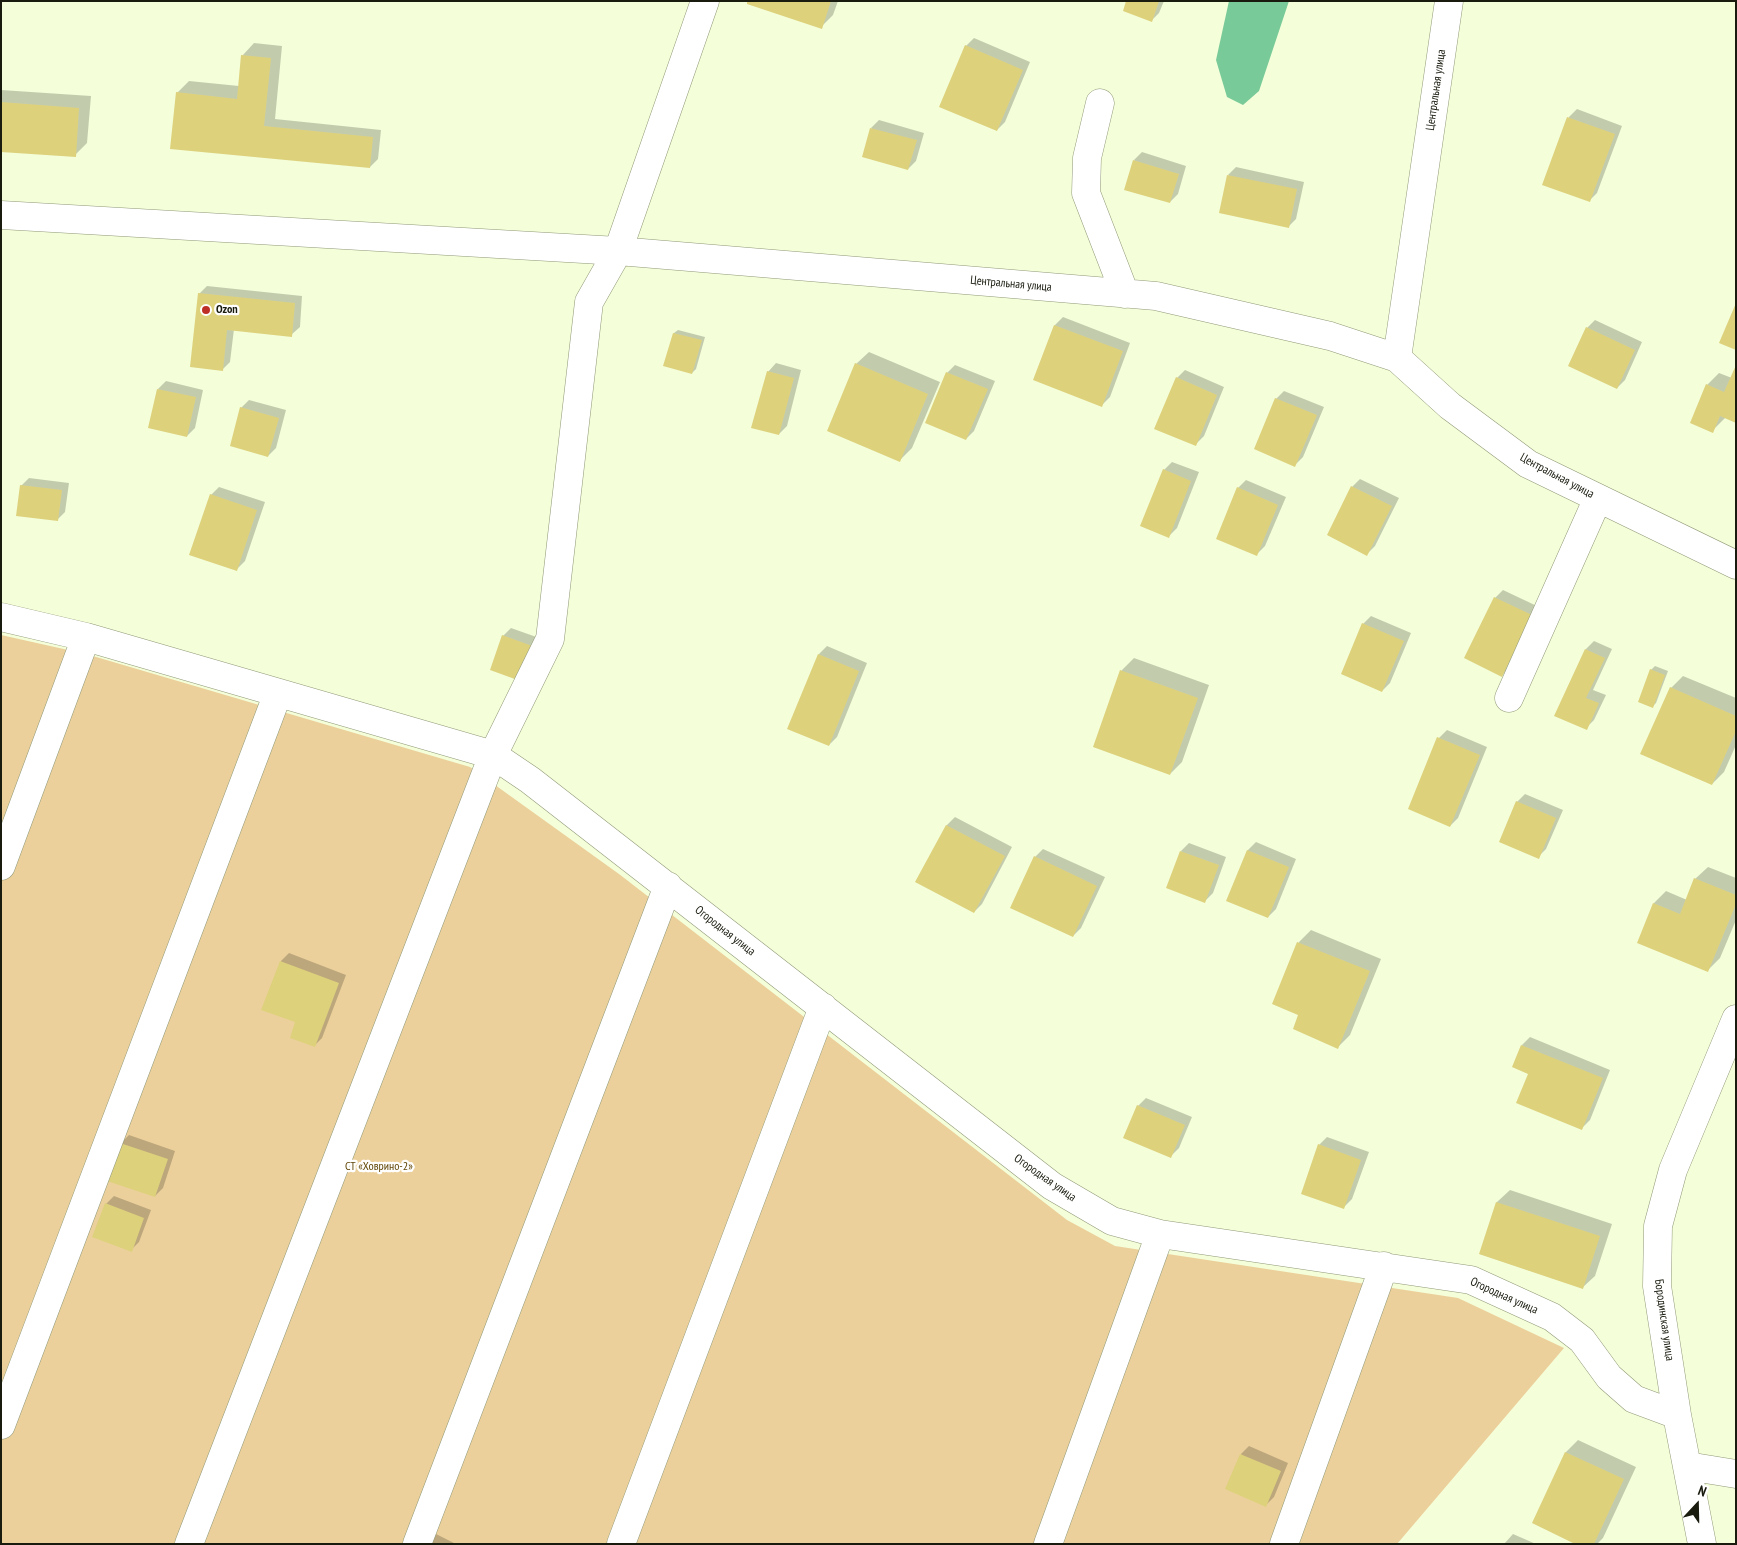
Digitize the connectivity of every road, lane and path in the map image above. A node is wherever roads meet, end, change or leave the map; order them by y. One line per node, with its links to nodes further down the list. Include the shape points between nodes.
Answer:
1 (705, 1): 5 (street)
2 (1449, 1): 7 (street, Центральная улица)
3 (1100, 103): 6 (street, via 1086,158 1086,193)
4 (1, 215): 5 (street, Центральная улица)
5 (618, 251): 6 (street, Центральная улица); 14 (street, via 589,302 550,639)
6 (1125, 294): 7 (street, Центральная улица, via 1156,296 1330,336)
7 (1397, 358): 8 (street, Центральная улица, via 1450,406 1528,464)
8 (1598, 498): 9 (street, Центральная улица); 13 (street)
9 (1736, 565)
10 (1, 618): 11 (street, Огородная улица)
11 (86, 637): 12 (street, Огородная улица); 15 (street)
12 (278, 693): 14 (street, Огородная улица); 22 (street)
13 (1509, 698)
14 (493, 755): 16 (street, Огородная улица); 25 (street)
15 (1, 866)
16 (668, 886): 17 (street, Огородная улица); 26 (street)
17 (823, 1007): 19 (street, Огородная улица, via 1052,1186 1112,1221); 27 (street)
18 (1736, 1019): 21 (street, Бородинская улица, via 1673,1170 1658,1226 1657,1286)
19 (1160, 1234): 20 (street, Огородная улица); 28 (street)
20 (1384, 1266): 21 (street, Огородная улица, via 1471,1280 1552,1317 1582,1340 1608,1377 1634,1398); 29 (street)
21 (1677, 1415): 23 (street, Бородинская улица)
22 (1, 1425)
23 (1687, 1466): 24 (street); 30 (street, Бородинская улица)
24 (1736, 1474)
25 (189, 1544)
26 (417, 1544)
27 (621, 1544)
28 (1048, 1544)
29 (1284, 1544)
30 (1702, 1544)

